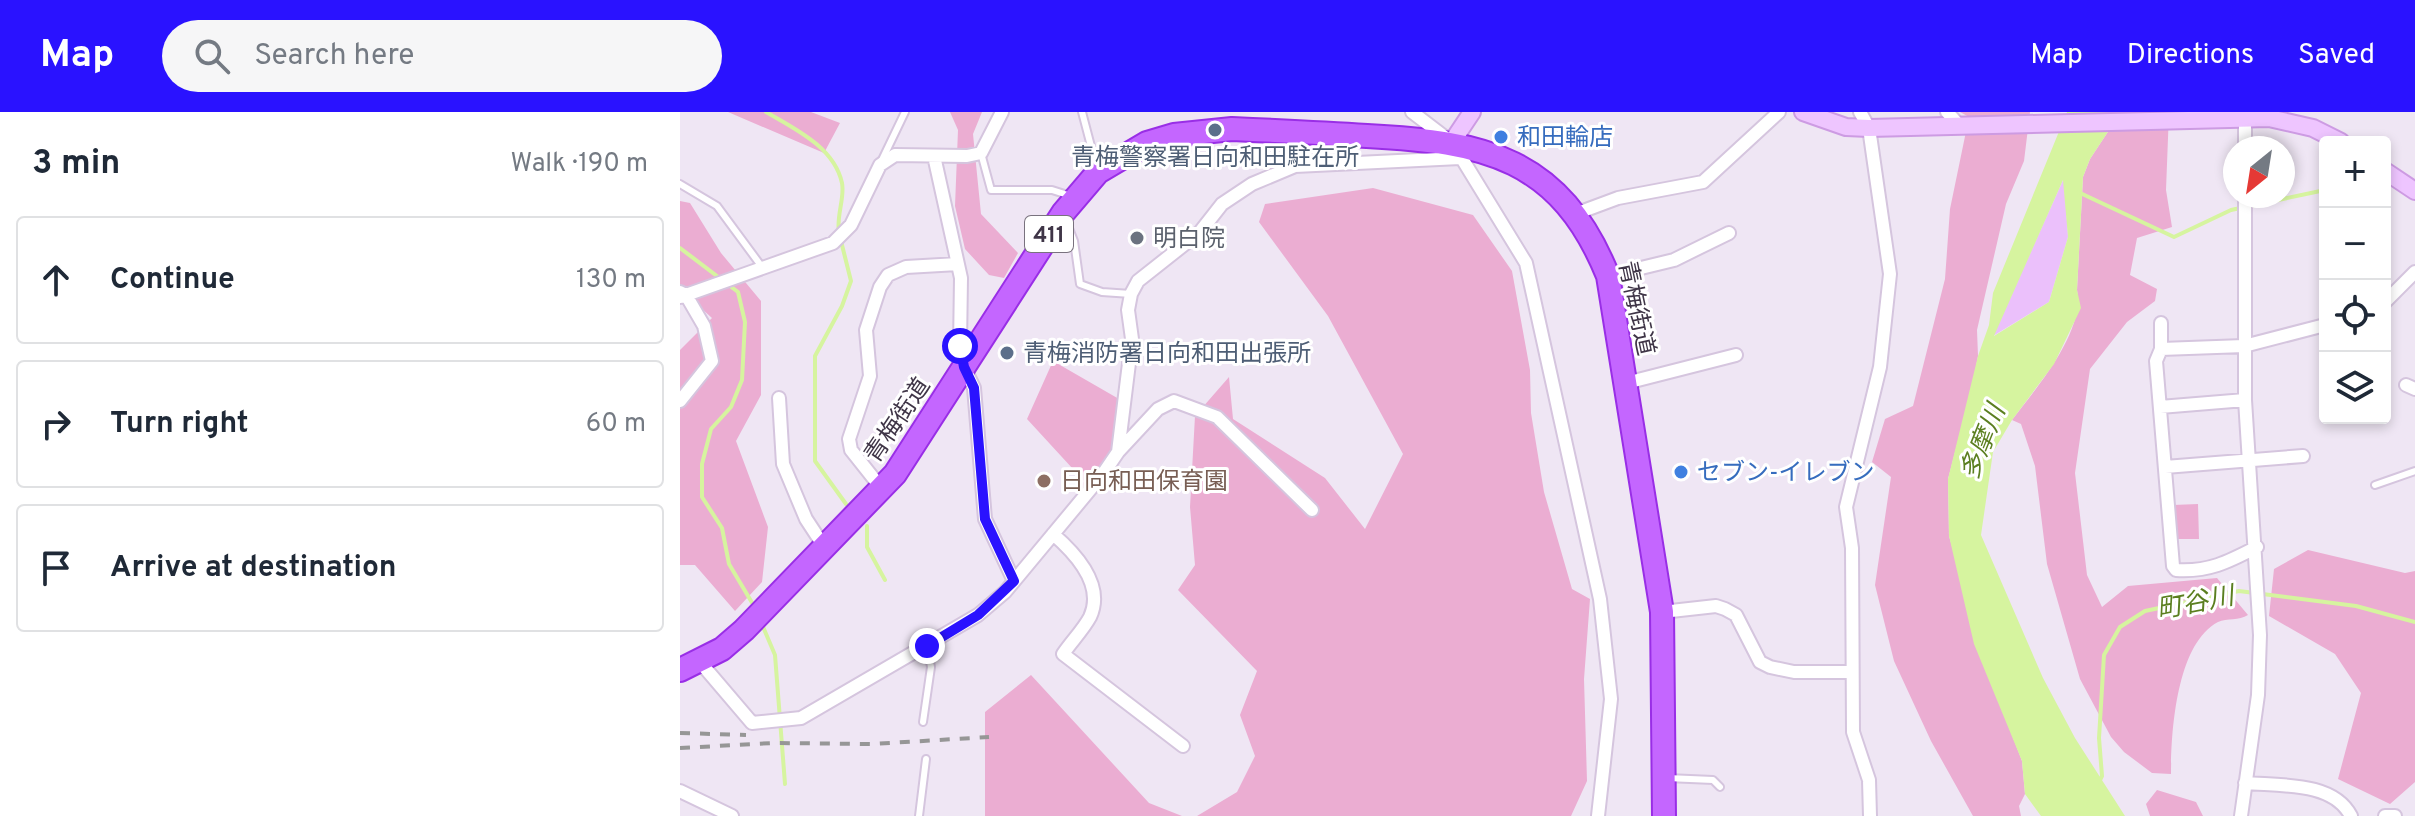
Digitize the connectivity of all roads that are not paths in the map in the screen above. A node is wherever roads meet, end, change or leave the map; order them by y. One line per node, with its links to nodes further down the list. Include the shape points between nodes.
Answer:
1 (905, 112): 19 (lane)
2 (1002, 112): 17 (street)
3 (1082, 112): 20 (lane)
4 (1412, 112): 16 (street)
5 (1460, 112): 16 (street)
6 (1472, 112): 16 (main road)
7 (1779, 112): 26 (street, via 1703,182 1618,198)
8 (1803, 112): 13 (main road, via 1846,127)
9 (1860, 112): 13 (street)
10 (1947, 112): 12 (street)
11 (2245, 114): 12 (main road); 14 (street); 15 (main road, via 2289,121)
12 (1966, 127): 13 (main road)
13 (1869, 128): 63 (street, via 1890,274 1880,367 1846,507 1852,548)
14 (2245, 136)
15 (2326, 136)
16 (1456, 150): 20 (highway, 青梅街道 / 411, via 1246,129 1199,131 1147,143); 26 (highway, 青梅街道 / 411, via 1491,152 1524,169); 33 (street, via 1295,166 1252,184 1222,204 1200,232 1138,281); 73 (street, via 1526,263 1596,583 1611,699)
17 (981, 153): 18 (street); 24 (lane, via 991,190 1052,190)
18 (934, 156): 19 (street, via 895,155); 28 (street)
19 (880, 165): 29 (street, via 846,230 833,243)
20 (1098, 172): 24 (highway, 青梅街道 / 411)
21 (2391, 175): 23 (main road)
22 (680, 184): 29 (lane, via 717,206)
23 (2415, 191)
24 (1069, 205): 33 (lane, via 1080,284); 42 (highway, 青梅街道 / 411)
25 (2245, 208): 39 (street)
26 (1575, 214): 31 (highway, 青梅街道 / 411)
27 (1729, 233): 31 (street, via 1674,260)
28 (958, 264): 42 (street); 54 (street, via 906,267 888,275 880,287 866,330 870,376 849,439 851,450)
29 (765, 270): 35 (street)
30 (2415, 272): 32 (street)
31 (1608, 276): 43 (highway, 青梅街道 / 411)
32 (2404, 285): 34 (street); 36 (street)
33 (1131, 294): 48 (street, via 1132,339)
34 (2415, 294)
35 (682, 295): 46 (street, via 704,326 712,361)
36 (2391, 297)
37 (2161, 323): 40 (street)
38 (2319, 327): 39 (street)
39 (2244, 346): 40 (street); 45 (street)
40 (2161, 349): 47 (street, via 2156,361)
41 (1736, 355): 43 (street)
42 (964, 367): 54 (highway, 青梅街道 / 411); 59 (street, via 974,388 985,519)
43 (1626, 383): 60 (highway, 青梅街道 / 411)
44 (779, 398): 58 (street, via 783,464 806,519)
45 (2245, 400): 47 (street); 50 (street)
46 (680, 401)
47 (2160, 407): 51 (street)
48 (1118, 452): 55 (street, via 1158,409 1174,401 1217,417); 56 (street)
49 (2303, 456): 50 (street)
50 (2250, 459): 51 (street); 57 (street)
51 (2165, 467): 57 (street, via 2176,570 2220,568)
52 (2415, 471): 53 (lane)
53 (2375, 485)
54 (882, 489): 58 (highway, 青梅街道 / 411)
55 (1312, 510)
56 (1053, 534): 59 (street); 65 (street, via 1080,558 1092,599 1089,619 1063,654)
57 (2257, 547): 68 (street, via 2258,695)
58 (825, 548): 62 (highway, 青梅街道 / 411, via 744,630)
59 (1014, 581): 61 (street, via 978,615)
60 (1662, 612): 63 (street, via 1716,606 1736,615 1760,662 1770,667); 67 (highway, 青梅街道 / 411)
61 (927, 646): 62 (street, via 791,721 762,724 743,716); 64 (lane, via 931,667)
62 (690, 666)
63 (1850, 672): 75 (street, via 1853,732 1869,780)
64 (923, 722)
65 (1183, 746)
66 (926, 759): 72 (lane)
67 (1664, 778): 69 (lane, via 1713,780); 74 (highway, 青梅街道 / 411)
68 (2245, 783): 76 (street); 77 (street, via 2324,793 2337,798)
69 (1720, 787)
70 (680, 791): 71 (street)
71 (732, 816)
72 (919, 816)
73 (1598, 816)
74 (1664, 816)
75 (1870, 816)
76 (2241, 816)
77 (2351, 816)
78 (2385, 816): 79 (street)
79 (2395, 816)

